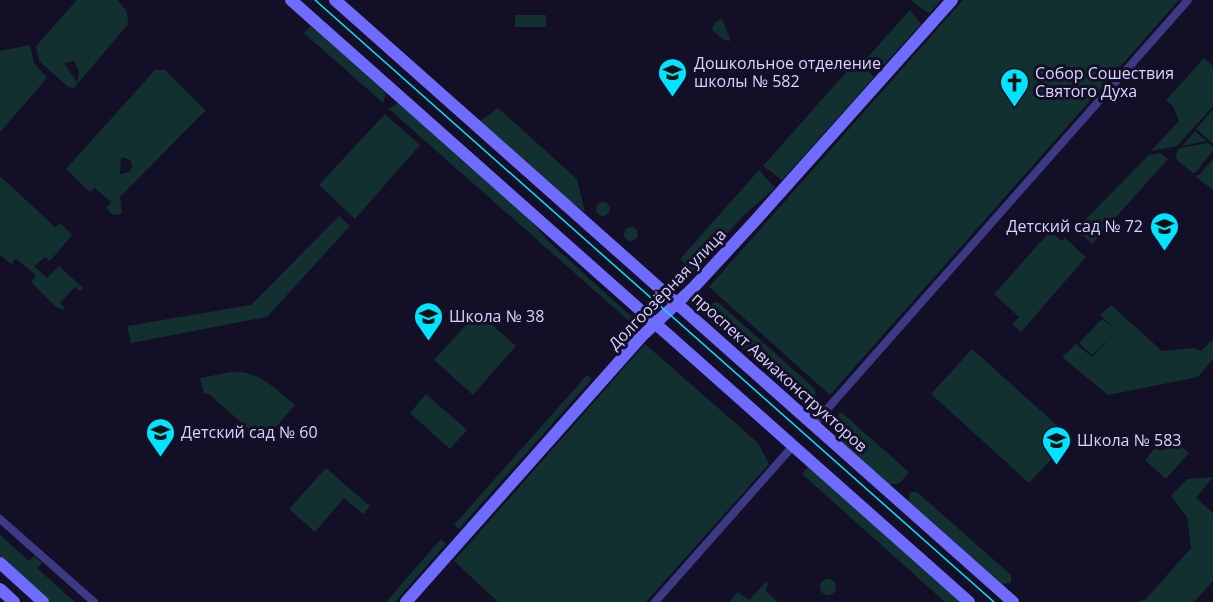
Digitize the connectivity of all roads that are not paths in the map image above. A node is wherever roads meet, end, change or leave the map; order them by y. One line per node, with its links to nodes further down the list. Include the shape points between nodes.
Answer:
1 (291, 0): 6 (street)
2 (335, 0): 5 (street, проспект Авиаконструкторов)
3 (952, 0): 5 (street, Долгоозёрная улица)
4 (1188, 0): 7 (street)
5 (677, 303): 6 (street, Долгоозёрная улица); 7 (street, проспект Авиаконструкторов)
6 (654, 325): 8 (street); 15 (street, Долгоозёрная улица)
7 (814, 424): 18 (street, проспект Авиаконструкторов)
8 (792, 447): 16 (street); 17 (street)
9 (0, 519): 14 (street)
10 (0, 563): 13 (street)
11 (0, 589): 12 (street)
12 (14, 602)
13 (44, 602)
14 (94, 602)
15 (406, 602)
16 (655, 602)
17 (969, 602)
18 (1013, 602)

